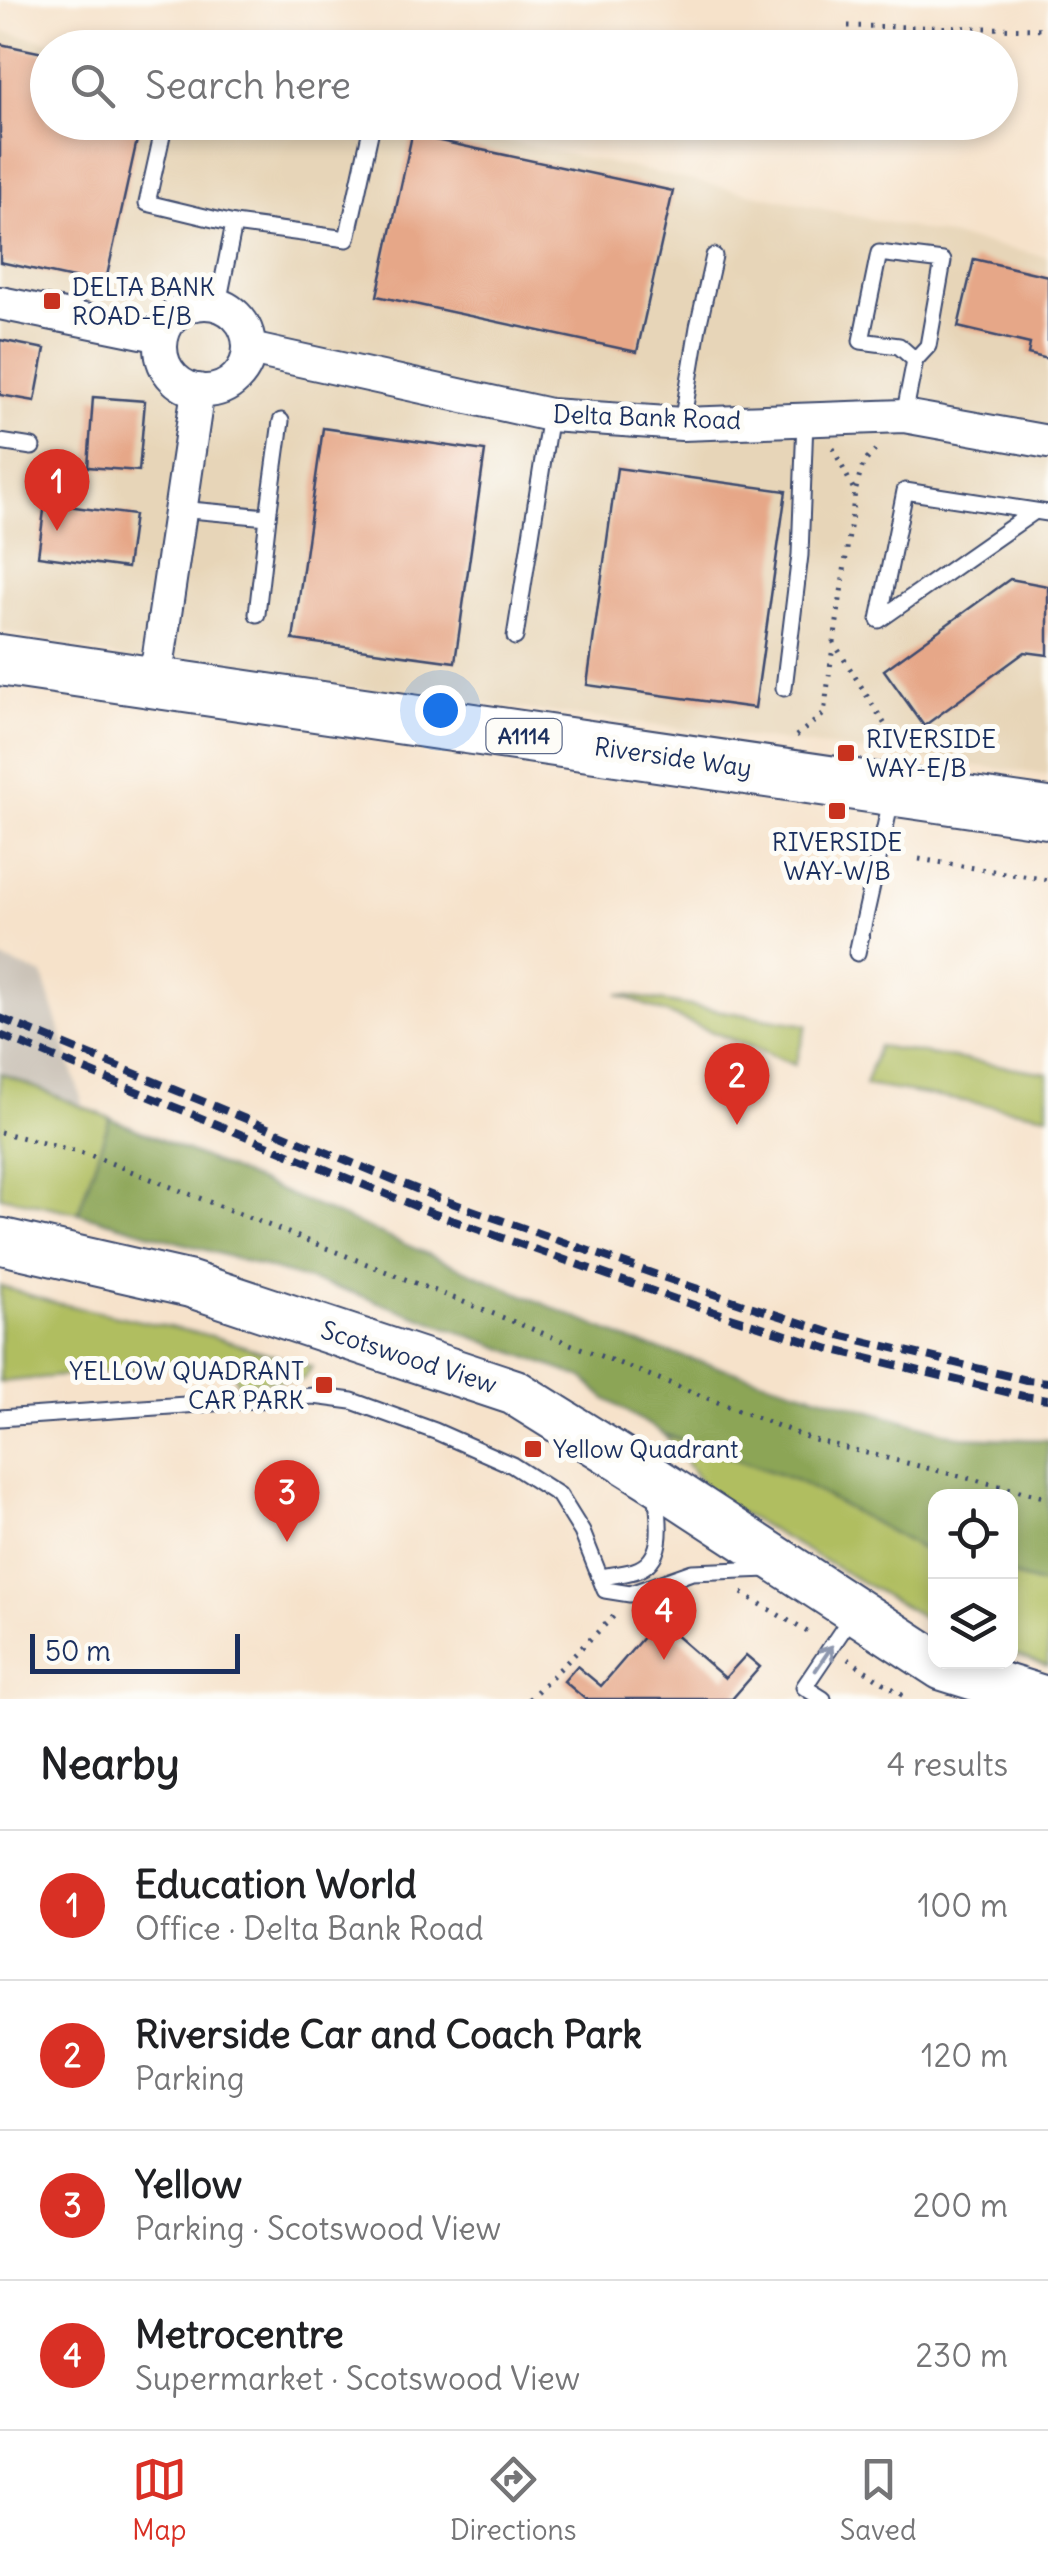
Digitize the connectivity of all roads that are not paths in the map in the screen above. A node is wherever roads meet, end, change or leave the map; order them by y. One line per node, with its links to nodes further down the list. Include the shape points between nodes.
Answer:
1 (162, 140): 3 (lane, via 147,204)
2 (368, 140): 3 (lane, via 346,239)
3 (234, 224): 6 (lane)
4 (714, 256): 15 (lane)
5 (0, 304): 7 (street)
6 (218, 304): 7 (street, via 177,313); 8 (street, via 242,321)
7 (162, 336): 10 (street, via 173,376)
8 (250, 349): 10 (street, via 226,386); 11 (street, Delta Bank Road)
9 (915, 360): 9 (lane, via 899,346 861,340 879,253 943,262 928,346); 12 (lane)
10 (198, 390): 19 (street)
11 (550, 415): 15 (street, Delta Bank Road); 23 (lane)
12 (904, 416): 13 (street, Delta Bank Road); 17 (street, Delta Bank Road)
13 (812, 419): 15 (street, Delta Bank Road); 26 (lane)
14 (280, 421): 21 (lane)
15 (682, 424)
16 (0, 442): 18 (lane)
17 (1048, 442)
18 (32, 447)
19 (179, 509): 21 (lane); 25 (street)
20 (1042, 512): 20 (lane, via 904,491 880,620 1020,522)
21 (268, 517): 22 (lane)
22 (256, 614)
23 (515, 637)
24 (0, 660): 25 (main road, Riverside Way / A1114)
25 (155, 682): 27 (main road, Riverside Way / A1114, via 753,769)
26 (784, 688)
27 (903, 779): 28 (main road, Riverside Way / A1114); 29 (lane)
28 (1048, 813)
29 (857, 953)
30 (0, 1241): 32 (street, Scotswood View)
31 (0, 1263): 32 (street)
32 (189, 1284): 34 (street, Scotswood View, via 514,1392)
33 (0, 1418): 36 (lane, via 314,1396 352,1402 512,1465 559,1494)
34 (656, 1480): 35 (street, Scotswood View); 36 (lane, via 655,1556 639,1570)
35 (792, 1568): 36 (lane, via 692,1572 630,1594 605,1590); 37 (street, Scotswood View)
36 (601, 1577)
37 (856, 1610): 38 (lane, one-way to 37, via 804,1687); 39 (street, Scotswood View, via 942,1666)
38 (823, 1699)
39 (1044, 1699)

